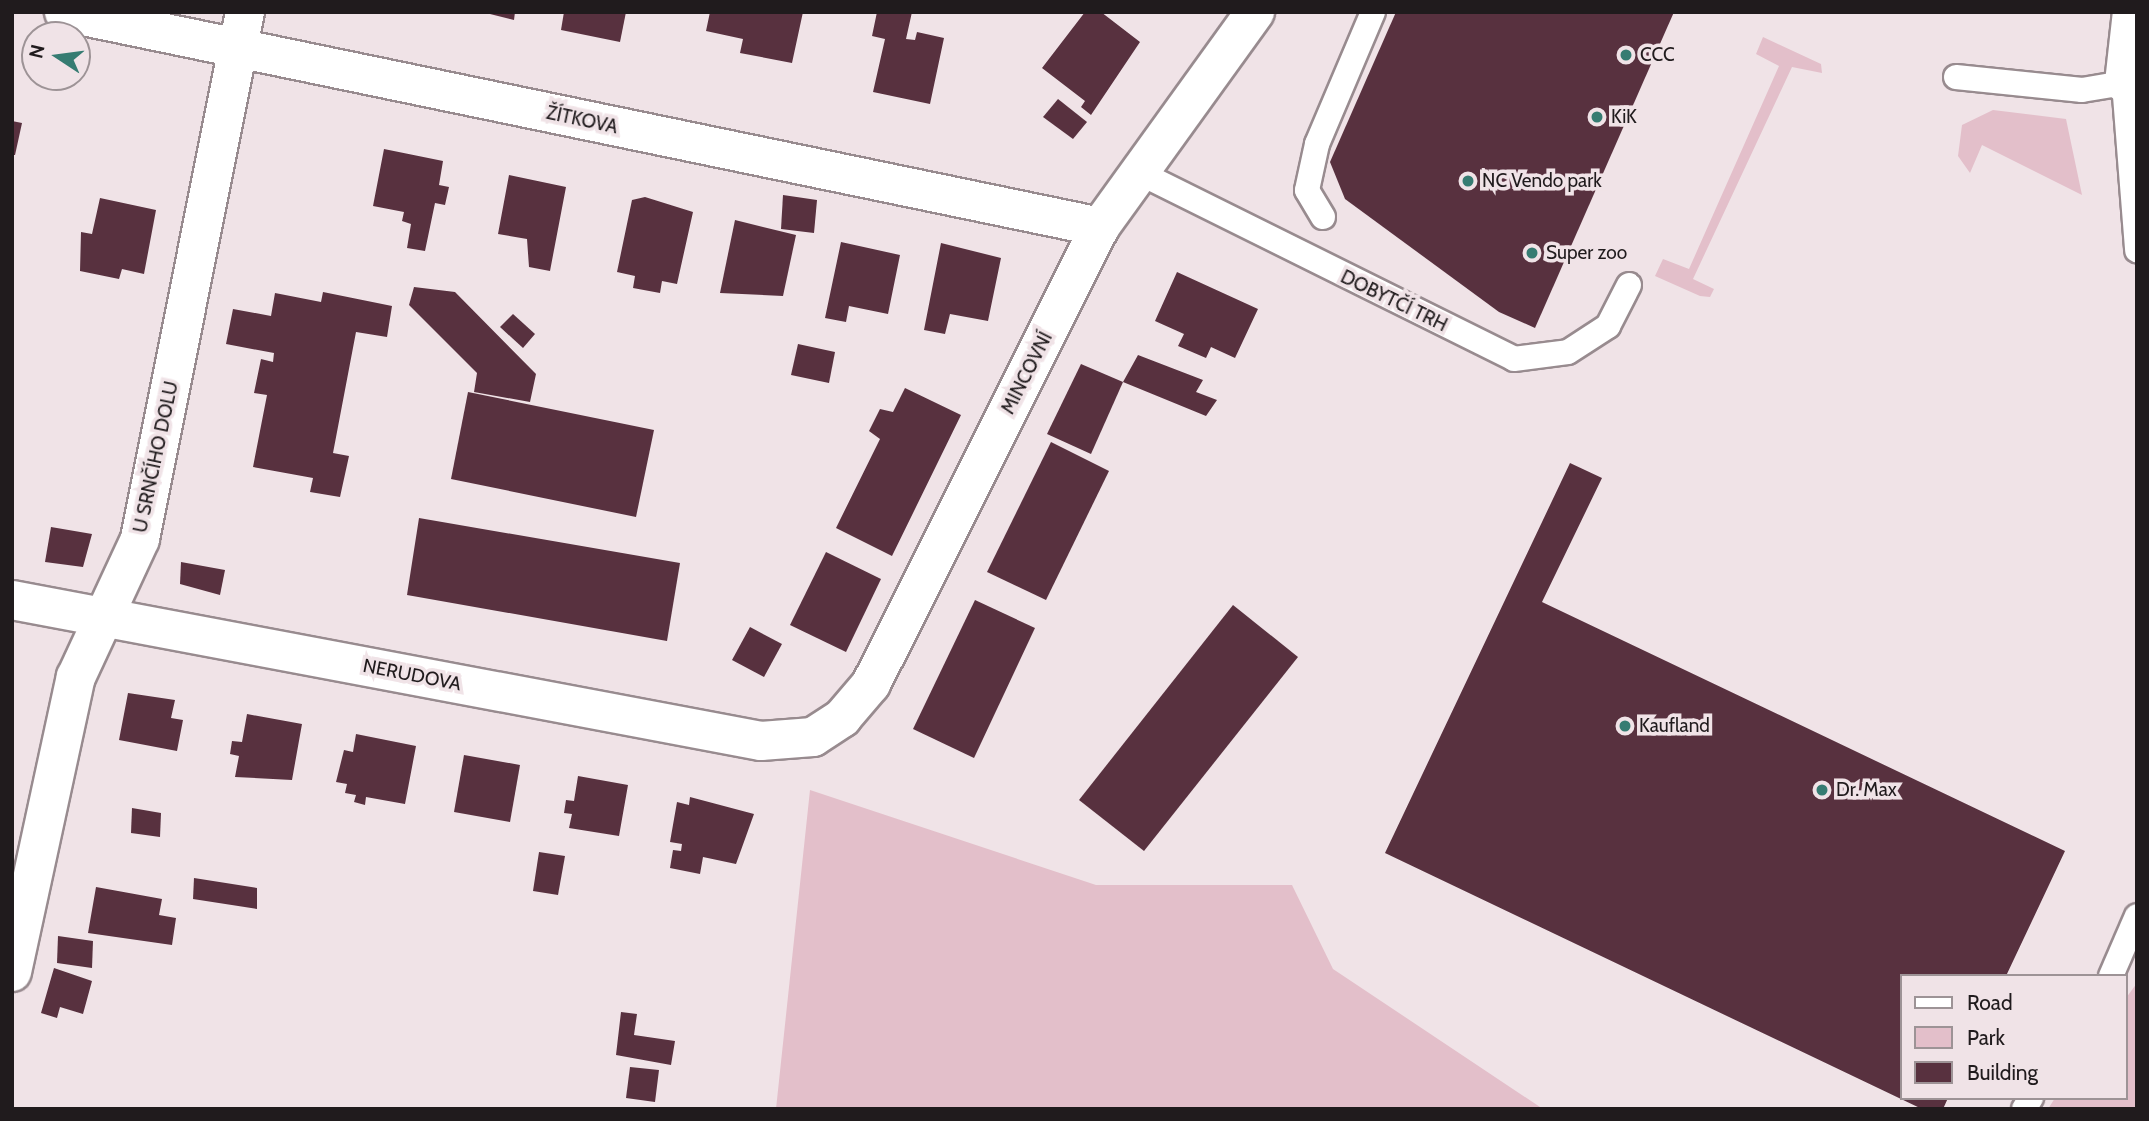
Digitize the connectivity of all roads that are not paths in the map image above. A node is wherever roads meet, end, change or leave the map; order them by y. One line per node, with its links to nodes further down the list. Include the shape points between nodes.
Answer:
1 (64, 12): 5 (street, ŽÍTKOVA)
2 (1255, 12): 8 (street, MINCOVNÍ)
3 (1373, 12): 9 (lane, via 1317,144 1307,190)
4 (2132, 12): 7 (street)
5 (241, 30): 10 (street, ŽÍTKOVA); 14 (street, U SRNČÍHO DOLU, via 140,539)
6 (1956, 77): 7 (lane, via 2082,90)
7 (2124, 83): 11 (lane)
8 (1142, 174): 10 (street, MINCOVNÍ); 12 (lane, DOBYTČÍ TRH, via 1514,359 1568,352 1608,326)
9 (1323, 217)
10 (1100, 227): 15 (street, MINCOVNÍ, via 871,684 842,718)
11 (2137, 250)
12 (1629, 285)
13 (12, 600): 14 (street, NERUDOVA)
14 (103, 616): 15 (street, NERUDOVA, via 761,741); 17 (street, U SRNČÍHO DOLU, via 76,677)
15 (813, 737)
16 (2137, 916): 18 (lane)
17 (12, 972)
18 (2112, 974)

